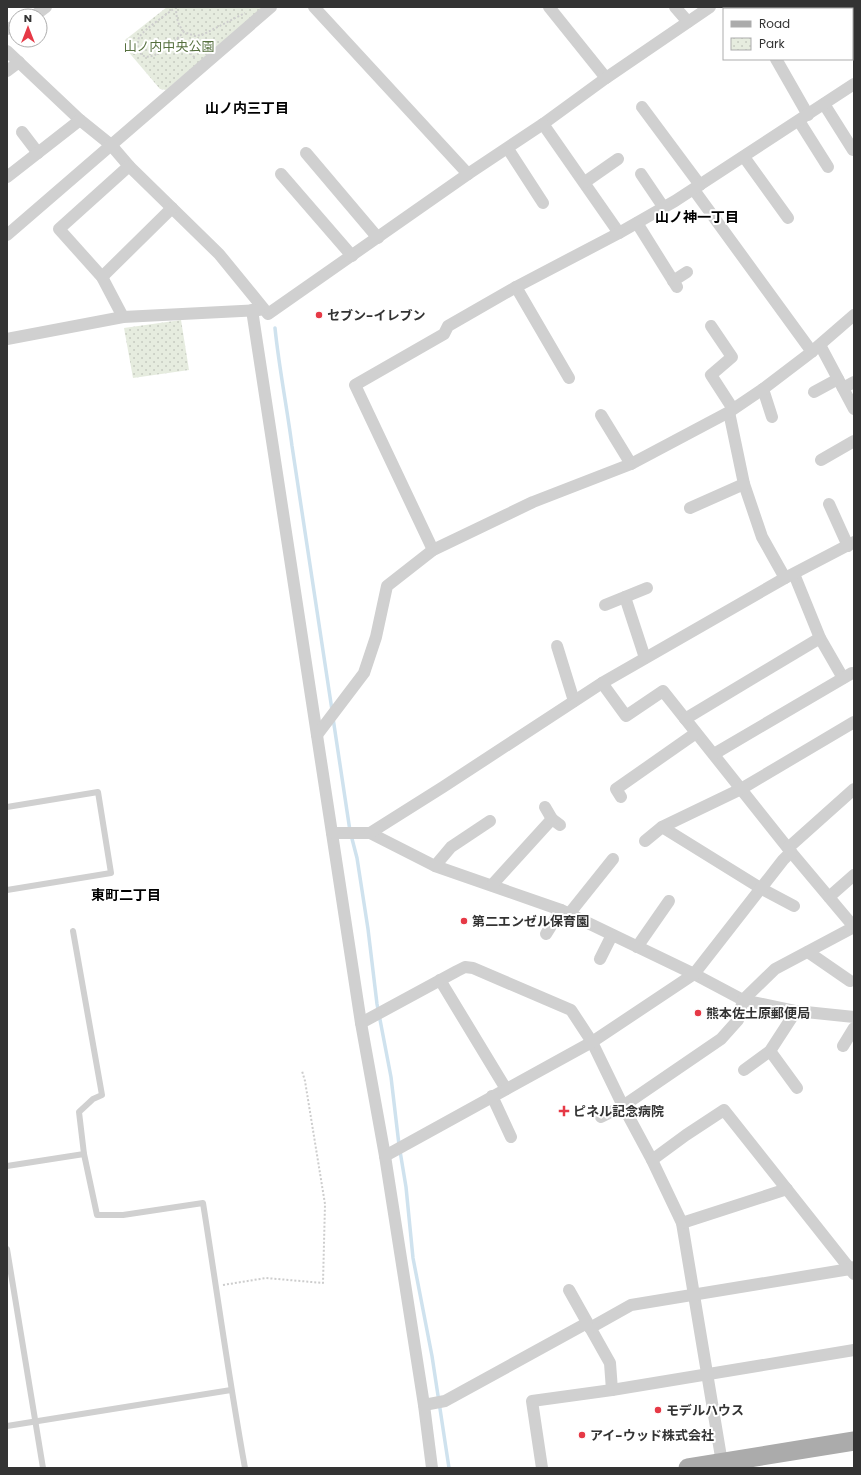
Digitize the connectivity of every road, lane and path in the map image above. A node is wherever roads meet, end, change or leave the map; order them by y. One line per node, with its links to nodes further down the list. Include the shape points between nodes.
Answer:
1 (176, 7): 9 (path, via 177,18); 10 (path, via 140,35 139,51 146,57 155,56)
2 (271, 7): 24 (street)
3 (314, 7): 35 (street)
4 (549, 7): 16 (street)
5 (675, 7): 8 (street)
6 (710, 7): 8 (street)
7 (247, 12): 9 (path, via 202,35 194,36)
8 (688, 22): 16 (street)
9 (184, 32): 10 (path)
10 (177, 38): 12 (path)
11 (7, 51): 14 (street)
12 (194, 58)
13 (776, 60): 20 (street)
14 (19, 62): 15 (street); 21 (street)
15 (7, 71)
16 (606, 78): 22 (street)
17 (854, 84): 18 (street)
18 (824, 104): 20 (street); 26 (street)
19 (642, 106): 38 (street)
20 (804, 118): 29 (street); 32 (street)
21 (80, 120): 24 (street); 27 (street)
22 (544, 124): 25 (street); 37 (street)
23 (22, 132): 27 (street)
24 (110, 145): 31 (street); 45 (street)
25 (508, 149): 35 (street); 39 (street)
26 (853, 150)
27 (38, 153): 33 (street)
28 (306, 153): 46 (street)
29 (744, 157): 38 (street); 42 (street)
30 (618, 159): 37 (street)
31 (129, 166): 40 (street); 49 (street, via 59,229)
32 (828, 167)
33 (8, 174)
34 (281, 174): 47 (street)
35 (468, 174): 46 (street)
36 (641, 174): 41 (street)
37 (584, 182): 44 (street)
38 (697, 188): 41 (street); 56 (street)
39 (543, 203)
40 (172, 208): 49 (street); 51 (street, via 219,254)
41 (664, 208): 43 (street)
42 (788, 218)
43 (637, 223): 44 (street); 48 (street, via 675,284)
44 (619, 234): 50 (street)
45 (7, 235)
46 (378, 238): 47 (street)
47 (352, 256): 51 (street, via 268,314)
48 (687, 272)
49 (102, 277): 53 (street)
50 (516, 287): 57 (street); 73 (street, via 448,326 444,334 355,385)
51 (258, 310): 53 (street); 87 (street)
52 (854, 315): 56 (street)
53 (122, 317): 55 (street)
54 (712, 326): 63 (street, via 732,357 711,375)
55 (7, 339)
56 (816, 349): 59 (street); 60 (street)
57 (569, 378)
58 (854, 382): 59 (street)
59 (840, 384): 61 (street); 62 (street)
60 (763, 389): 63 (street); 65 (street)
61 (814, 392)
62 (854, 409)
63 (731, 411): 68 (street); 69 (street)
64 (601, 415): 68 (street)
65 (772, 417)
66 (854, 441): 67 (street)
67 (821, 460)
68 (631, 464): 73 (street, via 533,502)
69 (744, 484): 71 (street); 74 (street, via 762,537)
70 (829, 504): 72 (street)
71 (690, 508)
72 (851, 544): 74 (street)
73 (433, 550): 87 (street, via 386,586 376,636 364,673)
74 (789, 576): 78 (street); 80 (street)
75 (647, 588): 76 (street)
76 (625, 597): 77 (street); 80 (street)
77 (605, 605)
78 (820, 638): 81 (street); 84 (street)
79 (557, 646): 83 (street)
80 (645, 658): 82 (street)
81 (851, 675): 88 (street)
82 (602, 682): 83 (street); 84 (street, via 626,716 663,691)
83 (574, 701): 97 (street)
84 (686, 719): 86 (street)
85 (854, 722): 89 (street)
86 (696, 733): 88 (street); 91 (street, via 616,789)
87 (317, 735): 96 (street)
88 (714, 754): 89 (street)
89 (741, 789): 95 (street); 99 (street)
90 (854, 789): 99 (street)
91 (621, 797)
92 (7, 807): 105 (lane, via 98,792 111,873)
93 (545, 807): 103 (street, via 556,822)
94 (490, 821): 101 (street, via 451,847)
95 (662, 827): 98 (street); 104 (street)
96 (332, 833): 97 (street); 123 (street)
97 (370, 833): 101 (street)
98 (645, 841)
99 (790, 850): 104 (street); 106 (street)
100 (614, 859): 109 (street)
101 (436, 866): 103 (street)
102 (854, 875): 106 (street)
103 (492, 886): 109 (street)
104 (762, 889): 108 (street); 117 (street)
105 (7, 890)
106 (829, 897): 110 (street)
107 (669, 901): 114 (street)
108 (794, 906)
109 (565, 912): 112 (street); 113 (street)
110 (854, 927): 115 (street)
111 (74, 931): 136 (lane, via 102,1095 93,1099 79,1112)
112 (546, 934)
113 (612, 935): 114 (street); 116 (street)
114 (637, 946): 117 (street)
115 (808, 952): 119 (street); 120 (street, via 775,969)
116 (600, 959)
117 (694, 974): 120 (street); 125 (street)
118 (440, 980): 123 (street); 125 (street, via 465,967 472,968 571,1010); 131 (street)
119 (850, 981)
120 (743, 1000): 121 (street); 133 (street, via 738,1020 721,1039)
121 (796, 1011): 122 (street); 127 (street)
122 (854, 1017)
123 (361, 1023): 137 (street)
124 (854, 1028): 126 (street)
125 (592, 1042): 131 (street); 133 (street)
126 (843, 1046)
127 (770, 1051): 128 (street); 130 (street)
128 (744, 1070)
129 (302, 1071): 144 (path, via 325,1204 323,1284 266,1278)
130 (797, 1088)
131 (506, 1089): 132 (street)
132 (492, 1096): 135 (street); 137 (street)
133 (623, 1106): 134 (street); 138 (street)
134 (602, 1117)
135 (511, 1137)
136 (84, 1154): 139 (lane); 144 (lane, via 97,1215 123,1215 203,1203)
137 (385, 1156): 152 (street)
138 (652, 1160): 140 (street, via 724,1110); 141 (street)
139 (7, 1166)
140 (787, 1189): 141 (street); 143 (street)
141 (682, 1223): 146 (street)
142 (7, 1249): 153 (lane)
143 (853, 1270): 146 (street)
144 (216, 1287): 150 (lane)
145 (569, 1290): 147 (street)
146 (695, 1295): 147 (street, via 631,1305); 149 (street)
147 (589, 1325): 151 (street, via 610,1363); 152 (street, via 445,1401)
148 (854, 1350): 149 (street)
149 (706, 1375): 151 (street); 157 (street)
150 (231, 1390): 153 (lane); 159 (lane)
151 (612, 1390): 161 (street, via 532,1401)
152 (424, 1405): 160 (street)
153 (36, 1421): 154 (lane); 158 (lane)
154 (7, 1426)
155 (854, 1441): 157 (main road)
156 (854, 1454): 163 (main road)
157 (722, 1463): 162 (main road)
158 (43, 1468)
159 (245, 1468)
160 (432, 1468)
161 (542, 1468)
162 (688, 1468)
163 (765, 1468)

